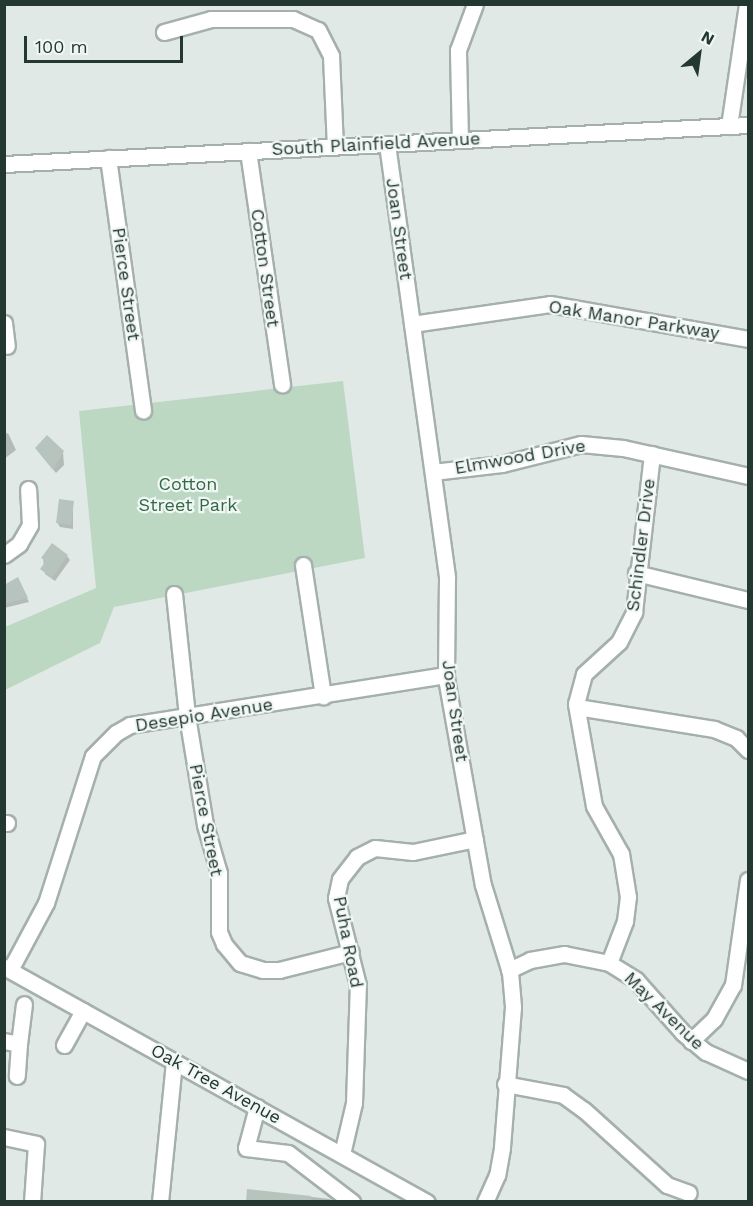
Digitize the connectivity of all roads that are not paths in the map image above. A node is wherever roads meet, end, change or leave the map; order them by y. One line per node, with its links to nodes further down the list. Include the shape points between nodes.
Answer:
1 (475, 4): 6 (street, via 458,50)
2 (747, 4): 5 (street)
3 (165, 32): 8 (street, via 211,19 293,19 318,30 331,56)
4 (748, 125): 5 (street, South Plainfield Avenue)
5 (729, 126): 6 (street, South Plainfield Avenue)
6 (460, 140): 7 (street, South Plainfield Avenue)
7 (387, 144): 8 (street, South Plainfield Avenue); 13 (street, Joan Street)
8 (335, 146): 9 (street, South Plainfield Avenue)
9 (248, 151): 10 (street, South Plainfield Avenue); 16 (street, Cotton Street)
10 (108, 158): 11 (street, South Plainfield Avenue); 17 (street, Pierce Street)
11 (4, 164)
12 (4, 323): 15 (street)
13 (412, 324): 14 (street, Oak Manor Parkway, via 550,304); 19 (street, Joan Street)
14 (748, 339)
15 (7, 346)
16 (282, 385)
17 (143, 411)
18 (652, 454): 19 (street, Elmwood Drive, via 581,444 502,464); 20 (street, Elmwood Drive); 24 (street, Schindler Drive)
19 (433, 472): 27 (street, Joan Street, via 447,578)
20 (748, 476)
21 (28, 489): 22 (street, via 30,525 19,544)
22 (4, 555)
23 (303, 565): 28 (street)
24 (636, 573): 26 (street); 29 (street, Schindler Drive, via 630,625 619,642 584,674)
25 (174, 594): 30 (street, Pierce Street)
26 (748, 600)
27 (446, 675): 28 (street, Desepio Avenue); 32 (street, Joan Street)
28 (323, 696): 30 (street, Desepio Avenue)
29 (576, 707): 31 (street, via 714,729 736,738); 35 (street, Schindler Drive, via 594,806 621,854 628,897 625,921)
30 (187, 716): 34 (street, Pierce Street, via 205,825 219,873 219,932 224,944 240,963 263,970 279,970); 36 (street, Desepio Avenue, via 130,725 104,741 93,756 46,903)
31 (748, 750)
32 (475, 839): 34 (street, Puha Road, via 413,852 375,848 357,857 340,879 336,898); 37 (street, Joan Street, via 483,885)
33 (748, 880): 40 (street, via 733,985 714,1018)
34 (351, 952): 49 (street, Puha Road, via 358,985 356,1075 351,1124)
35 (609, 963): 37 (street, May Avenue, via 564,954 541,957); 40 (street, May Avenue, via 636,980)
36 (7, 970): 39 (street, Oak Tree Avenue)
37 (509, 970): 46 (street, Joan Street, via 513,1007)
38 (24, 1004): 41 (street)
39 (83, 1011): 42 (street); 43 (street, Oak Tree Avenue)
40 (691, 1041): 44 (street, May Avenue, via 719,1060)
41 (12, 1042): 45 (street)
42 (64, 1045)
43 (174, 1061): 47 (street, Oak Tree Avenue); 52 (street)
44 (748, 1071)
45 (17, 1076)
46 (506, 1084): 50 (street, via 563,1095 585,1110 667,1185); 55 (street, Joan Street, via 500,1166)
47 (257, 1107): 49 (street, Oak Tree Avenue); 53 (street, via 246,1148 288,1153)
48 (4, 1137): 51 (street, via 36,1144)
49 (342, 1154): 54 (street, Oak Tree Avenue)
50 (689, 1194)
51 (32, 1202)
52 (160, 1202)
53 (352, 1202)
54 (427, 1202)
55 (485, 1202)

